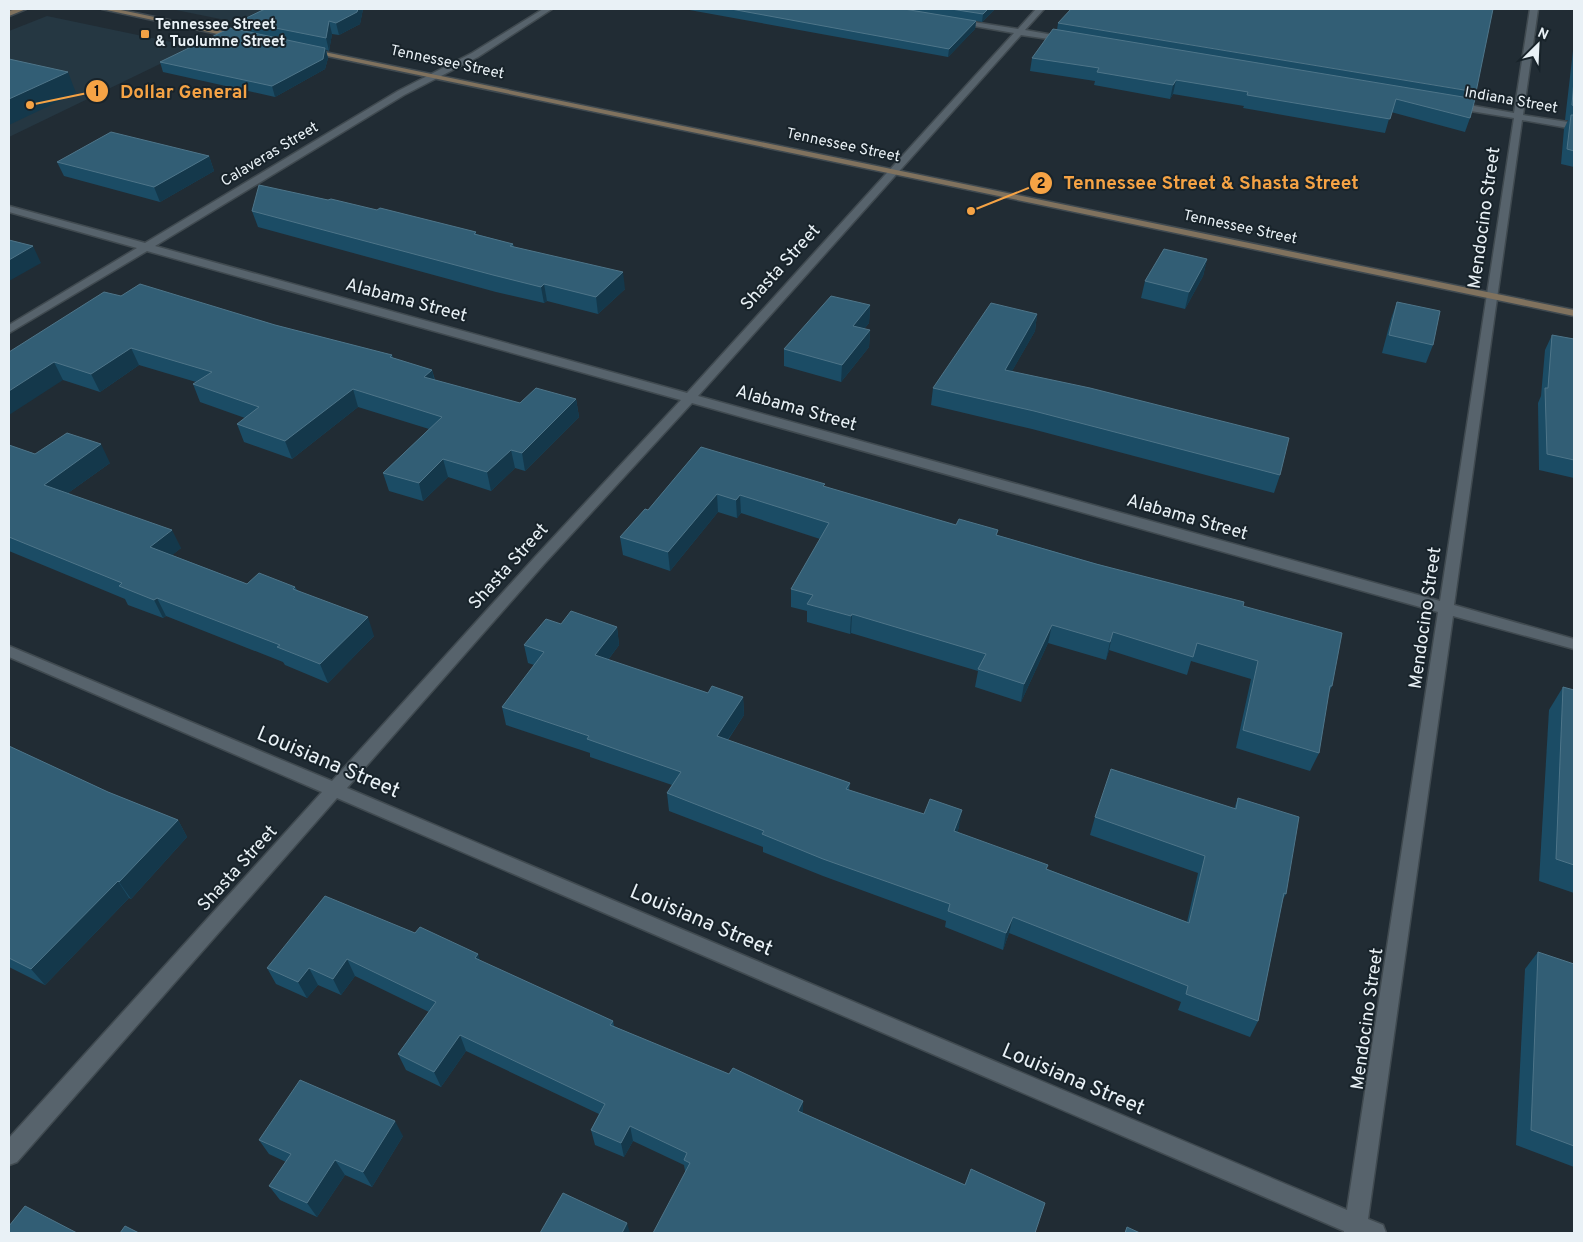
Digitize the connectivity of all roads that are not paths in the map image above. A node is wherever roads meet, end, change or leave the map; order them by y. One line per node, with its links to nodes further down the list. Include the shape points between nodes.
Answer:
1 (22, 9): 6 (main road)
2 (106, 9): 9 (main road)
3 (548, 9): 12 (street, Calaveras Street, via 475,55)
4 (1040, 9): 8 (street, Shasta Street)
5 (1534, 9): 14 (street, Mendocino Street)
6 (9, 14)
7 (950, 20): 8 (street)
8 (1019, 32): 10 (street); 16 (street, Shasta Street)
9 (253, 39)
10 (1078, 42)
11 (300, 49): 12 (main road, Tennessee Street)
12 (432, 76): 16 (main road, Tennessee Street); 18 (street, Calaveras Street)
13 (1440, 103): 14 (street, Indiana Street)
14 (1518, 116): 15 (street, Indiana Street); 19 (street, Mendocino Street)
15 (1574, 126)
16 (893, 171): 19 (main road, Tennessee Street); 22 (street, Shasta Street)
17 (9, 209): 18 (street, Alabama Street)
18 (146, 248): 21 (street, Calaveras Street); 22 (street, Alabama Street)
19 (1492, 296): 20 (main road, Tennessee Street); 23 (street, Mendocino Street)
20 (1574, 313)
21 (9, 330)
22 (691, 397): 23 (street, Alabama Street); 26 (street, Shasta Street)
23 (1446, 608): 24 (street, Alabama Street); 28 (street, Mendocino Street)
24 (1574, 644)
25 (9, 651): 26 (street, Louisiana Street)
26 (335, 790): 27 (street, Shasta Street); 28 (street, Louisiana Street)
27 (9, 1154)
28 (1356, 1229): 29 (street, Louisiana Street)
29 (1375, 1233)

